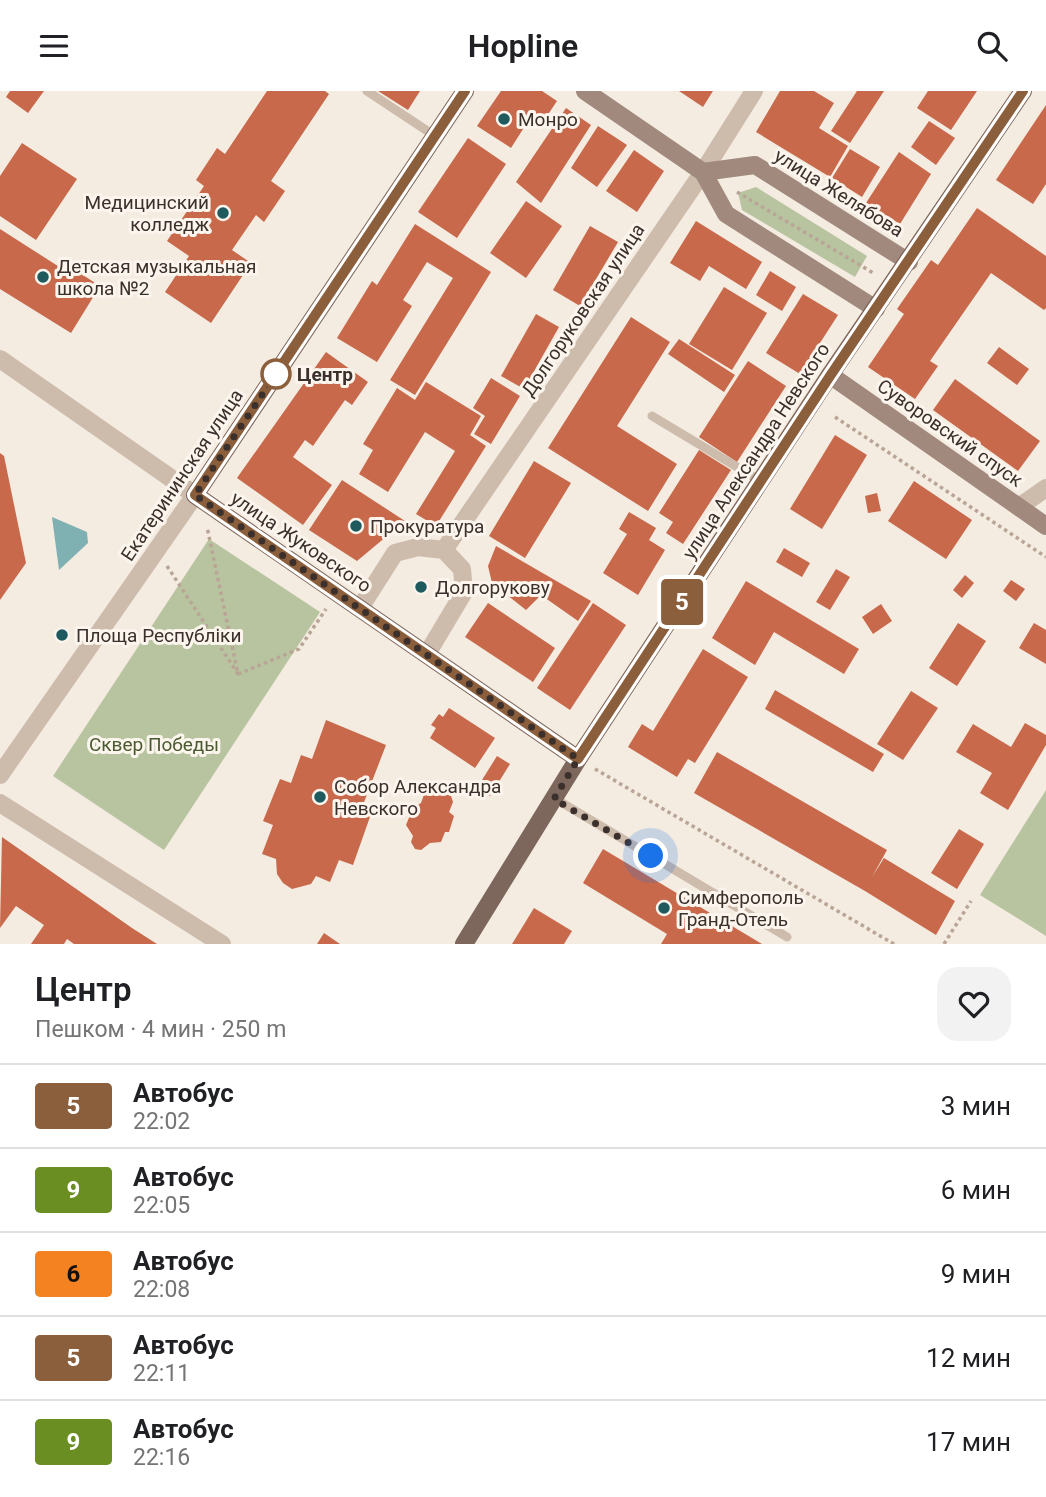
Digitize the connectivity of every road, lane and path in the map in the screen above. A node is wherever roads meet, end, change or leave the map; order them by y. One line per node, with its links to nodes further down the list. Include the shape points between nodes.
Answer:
1 (367, 91): 6 (lane)
2 (465, 91): 6 (main road, Екатерининская улица)
3 (585, 91): 7 (main road)
4 (754, 91): 7 (street, Долгоруковская улица)
5 (1023, 91): 8 (main road, улица Александра Невского)
6 (435, 136): 17 (main road, Екатерининская улица)
7 (704, 172): 8 (main road, улица Желябова, via 755,165); 9 (path); 10 (main road, via 726,214); 22 (street, Долгоруковская улица)
8 (909, 262): 10 (main road, улица Александра Невского)
9 (880, 277)
10 (876, 309): 12 (main road, улица Александра Невского)
11 (0, 359): 17 (street, улица Жуковского)
12 (830, 376): 15 (main road, улица Александра Невского); 18 (main road, Суворовский спуск)
13 (652, 416): 15 (lane)
14 (835, 417): 23 (path)
15 (762, 482): 28 (main road, улица Александра Невского)
16 (1046, 488): 18 (street)
17 (195, 495): 21 (street, Екатерининская улица); 24 (main road, улица Жуковского)
18 (1019, 507): 19 (main road, Суворовский спуск)
19 (1046, 526)
20 (207, 527): 27 (path)
21 (157, 549): 27 (path); 29 (street, Екатерининская улица)
22 (443, 550): 24 (street, via 418,547 395,554); 26 (street, via 462,569 464,592)
23 (1046, 557)
24 (360, 608): 26 (main road, улица Жуковского)
25 (326, 609): 27 (path, via 299,649)
26 (427, 654): 28 (main road, улица Жуковского)
27 (238, 674)
28 (578, 759): 30 (main road, улица Александра Невского); 36 (path)
29 (0, 775)
30 (554, 799): 33 (lane); 35 (main road, улица Александра Невского)
31 (0, 803): 34 (street)
32 (971, 901): 37 (path)
33 (787, 937)
34 (222, 944)
35 (464, 944)
36 (894, 944)
37 (944, 944)

